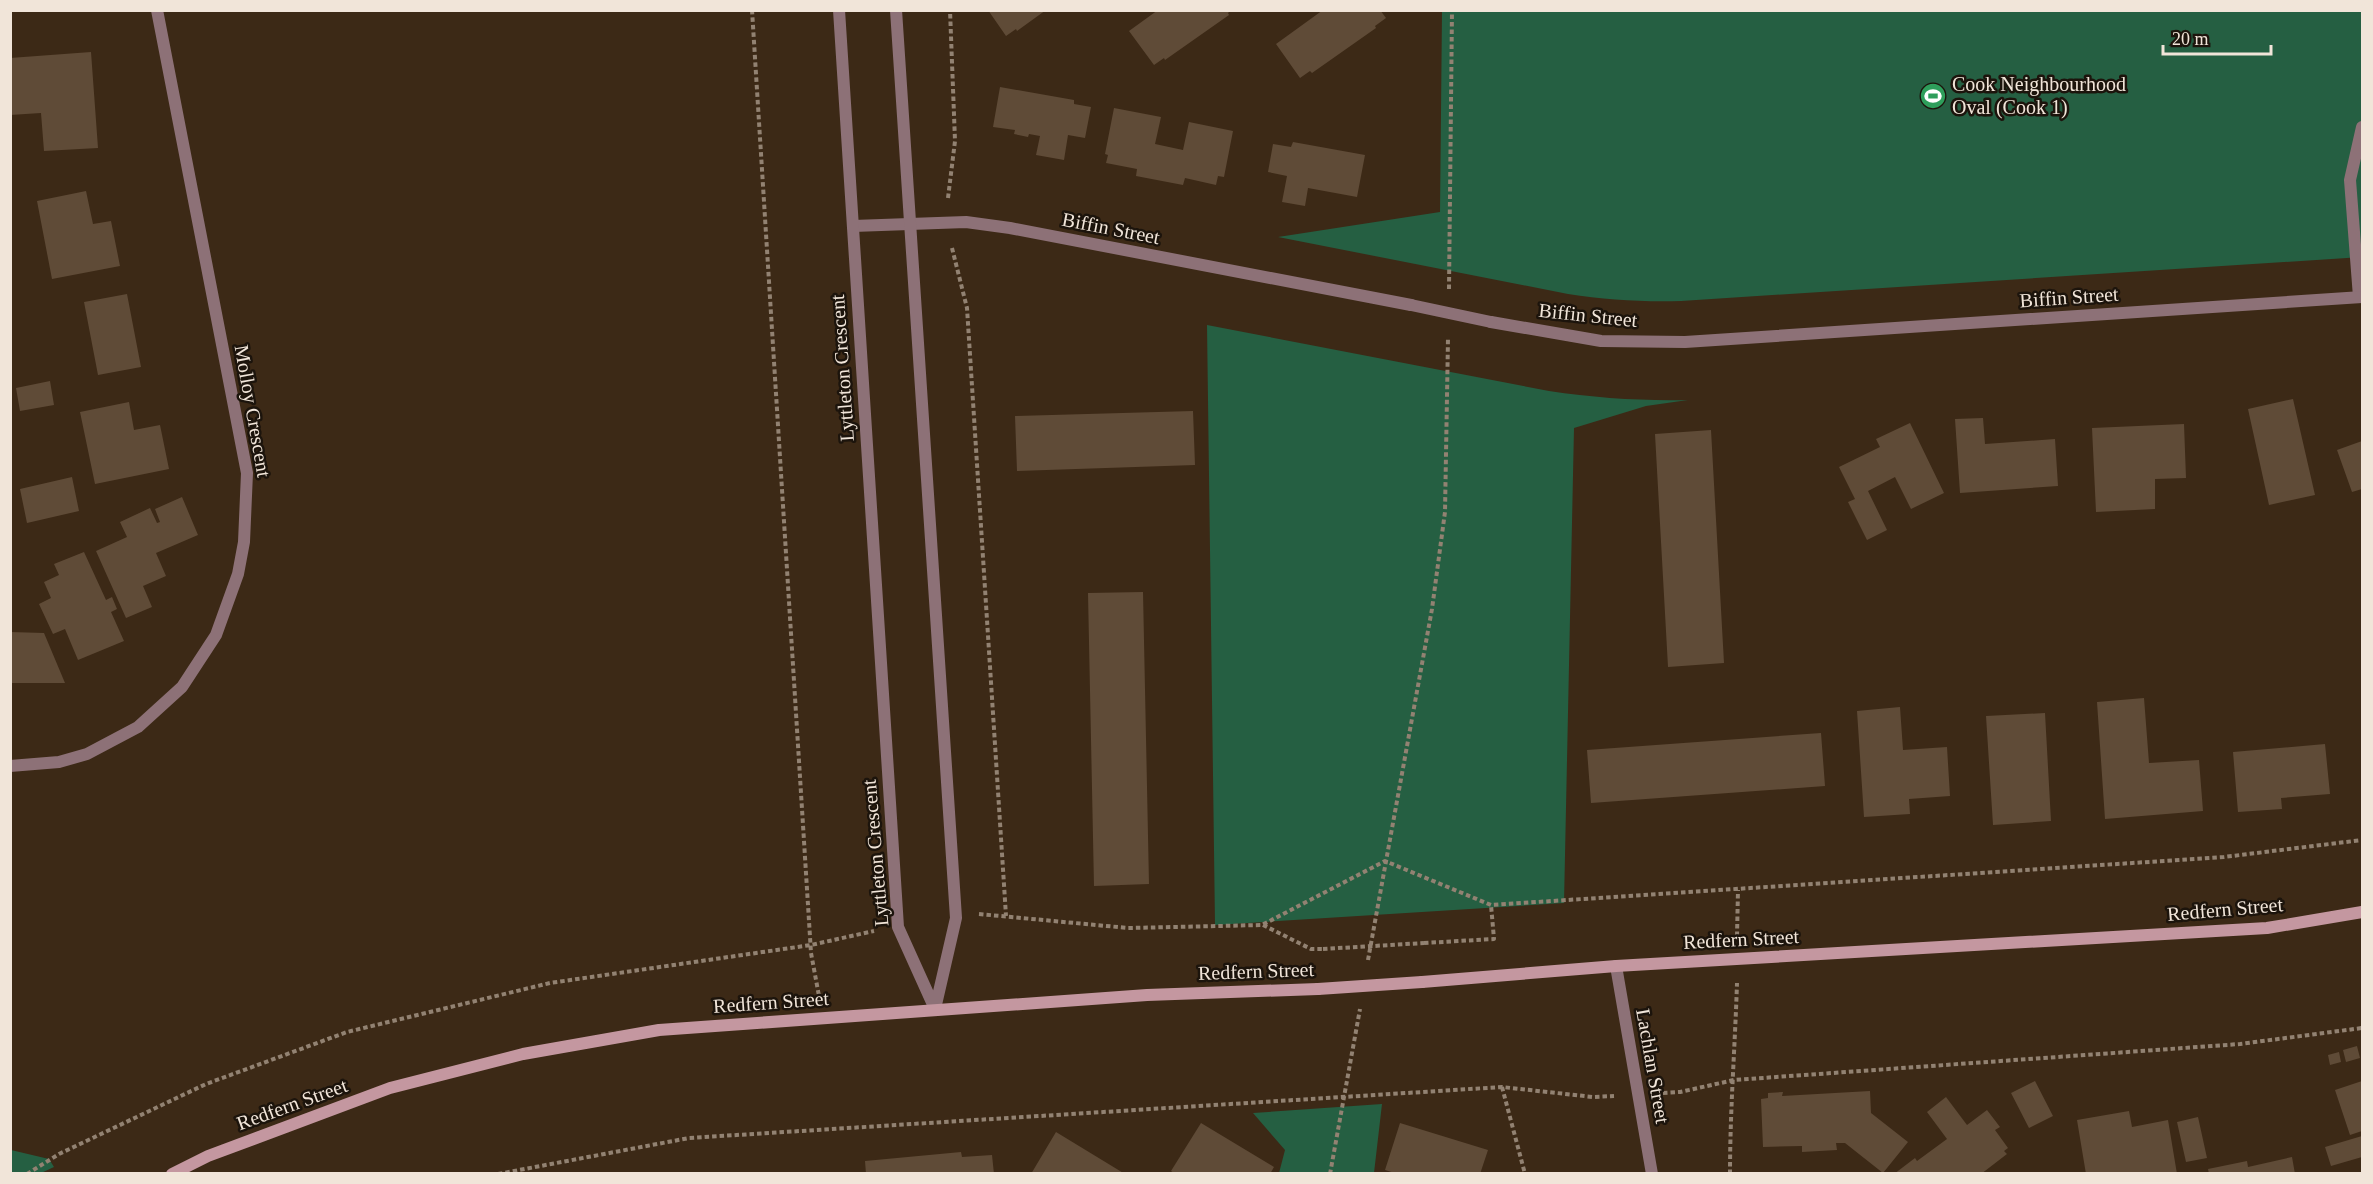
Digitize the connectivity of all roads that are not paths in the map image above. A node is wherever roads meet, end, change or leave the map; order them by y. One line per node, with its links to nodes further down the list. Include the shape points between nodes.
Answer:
1 (157, 10): 8 (street, Molloy Crescent, via 247,473 244,542 238,574 216,635 182,687 138,727 87,754 59,762)
2 (839, 10): 6 (street, Lyttleton Crescent)
3 (896, 10): 5 (street)
4 (2362, 127): 7 (street, via 2350,180)
5 (910, 223): 6 (street, Biffin Street); 7 (street, Biffin Street, bridge, via 966,222 1010,228 1601,341 1685,342); 11 (street, via 956,918)
6 (853, 226): 11 (street, Lyttleton Crescent, via 898,927)
7 (2361, 297)
8 (10, 766)
9 (2362, 912): 10 (main road, Redfern Street, via 2267,928)
10 (1616, 966): 11 (main road, Redfern Street, bridge, via 1318,989); 13 (street, Lachlan Street)
11 (935, 1008): 12 (main road, Redfern Street, via 659,1030 523,1054 390,1088)
12 (172, 1173)
13 (1652, 1173)

